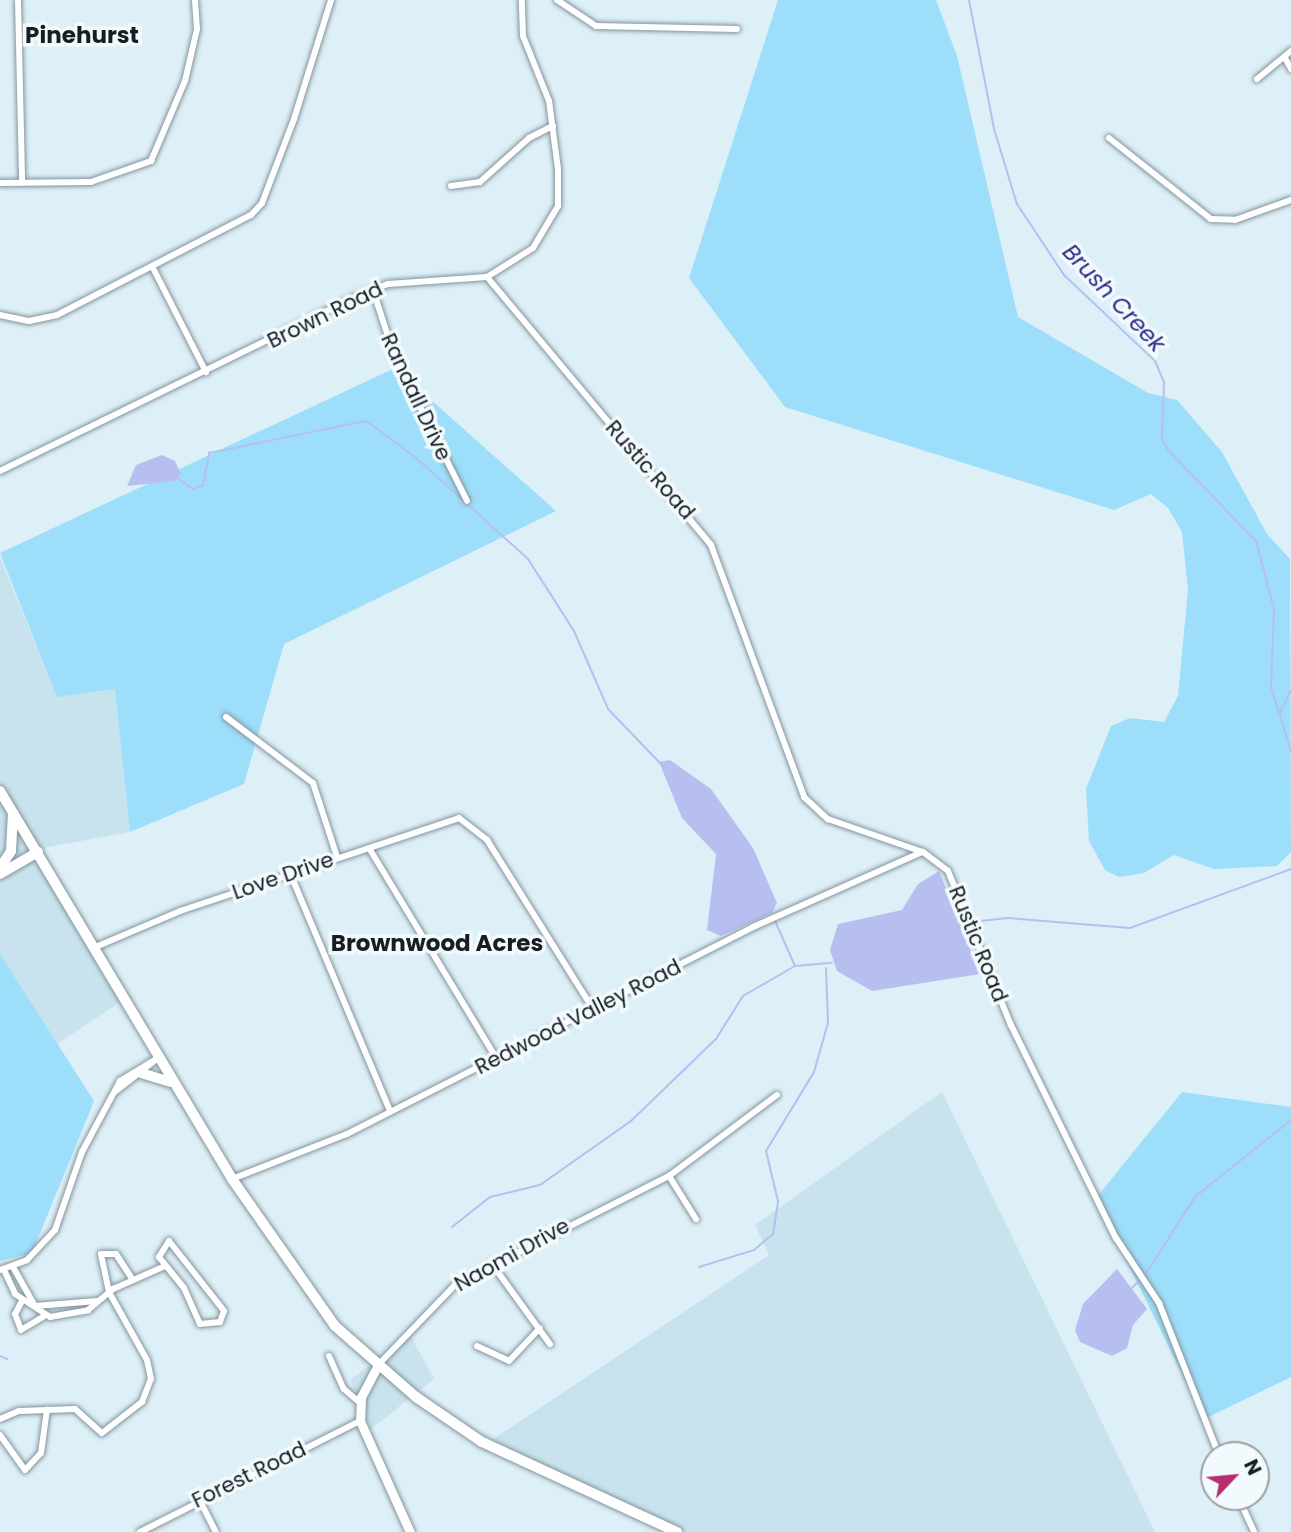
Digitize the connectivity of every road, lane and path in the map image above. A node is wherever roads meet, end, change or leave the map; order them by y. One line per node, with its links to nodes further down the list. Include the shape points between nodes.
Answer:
1 (18, 0): 13 (street)
2 (195, 0): 13 (street, via 197,29 185,81 151,161 91,182)
3 (331, 0): 17 (street, via 262,203 231,230)
4 (522, 0): 11 (street, Brown Road, via 523,36)
5 (557, 0): 6 (street, via 596,26)
6 (737, 29)
7 (1291, 51): 8 (street)
8 (1285, 58): 9 (street); 10 (street)
9 (1291, 69)
10 (1257, 79)
11 (553, 126): 15 (street, via 529,138 480,182); 18 (street, Brown Road, via 558,192 552,222 533,248)
12 (1109, 138): 16 (street, via 1211,219 1235,220)
13 (22, 182): 14 (street)
14 (0, 183)
15 (451, 186)
16 (1291, 200)
17 (153, 268): 20 (street, via 57,315 29,321); 21 (street)
18 (487, 277): 19 (street, Brown Road, via 388,284); 29 (street, Rustic Road, via 711,545 804,797 828,819)
19 (373, 290): 21 (street, Brown Road); 23 (street, Randall Drive, via 394,355)
20 (0, 315)
21 (206, 372): 22 (street, Brown Road)
22 (0, 471)
23 (467, 500)
24 (226, 717): 30 (street, via 313,783)
25 (0, 790): 26 (highway)
26 (13, 813): 28 (highway); 31 (main road, via 10,851)
27 (369, 848): 30 (street, Love Drive); 35 (street, Love Drive, via 447,820 471,823); 37 (street)
28 (37, 852): 33 (main road); 34 (highway)
29 (923, 852): 35 (street, Redwood Valley Road, via 753,927); 65 (street, Rustic Road, via 948,871 1023,1049 1116,1238 1159,1303)
30 (337, 857): 32 (street, Love Drive)
31 (0, 868)
32 (290, 873): 34 (street, Love Drive); 42 (street)
33 (0, 874)
34 (95, 947): 36 (highway)
35 (595, 1012): 37 (street, Redwood Valley Road)
36 (158, 1058): 38 (street); 39 (highway); 40 (street, via 127,1073)
37 (497, 1059): 42 (street, Redwood Valley Road)
38 (141, 1073): 39 (highway); 40 (street)
39 (175, 1084): 44 (highway)
40 (116, 1091): 48 (street, via 82,1152 55,1230)
41 (777, 1096): 43 (street, Naomi Drive)
42 (388, 1109): 44 (street, Redwood Valley Road, via 347,1134)
43 (669, 1176): 45 (street); 46 (street, Naomi Drive)
44 (232, 1180): 59 (highway, via 317,1305)
45 (696, 1219)
46 (492, 1264): 55 (street); 59 (street, Naomi Drive, via 439,1298)
47 (165, 1266): 47 (street, via 158,1252 169,1241 224,1311 220,1322 200,1324 184,1288); 50 (street)
48 (13, 1267): 49 (street); 53 (street, via 23,1294 44,1309)
49 (2, 1270): 52 (street)
50 (133, 1280): 51 (street); 51 (street, via 121,1258 104,1251 99,1262)
51 (110, 1292): 53 (street); 61 (street, via 147,1360 148,1394 102,1433 75,1409)
52 (22, 1301): 54 (street); 54 (street, via 15,1314 20,1330)
53 (99, 1301): 54 (street, via 81,1312)
54 (44, 1316)
55 (540, 1328): 56 (street); 57 (street, via 509,1361)
56 (550, 1344)
57 (478, 1346)
58 (329, 1356): 60 (street, via 344,1389)
59 (378, 1365): 60 (street); 71 (highway, via 500,1452)
60 (360, 1404): 63 (street)
61 (47, 1409): 62 (street); 64 (street, via 41,1453 25,1470)
62 (0, 1419)
63 (360, 1421): 66 (street, Forest Road); 70 (street)
64 (0, 1435)
65 (1213, 1441)
66 (199, 1499): 68 (street, Forest Road); 69 (street)
67 (1244, 1511): 72 (street)
68 (140, 1532)
69 (216, 1532)
70 (410, 1532)
71 (677, 1532)
72 (1254, 1532)

